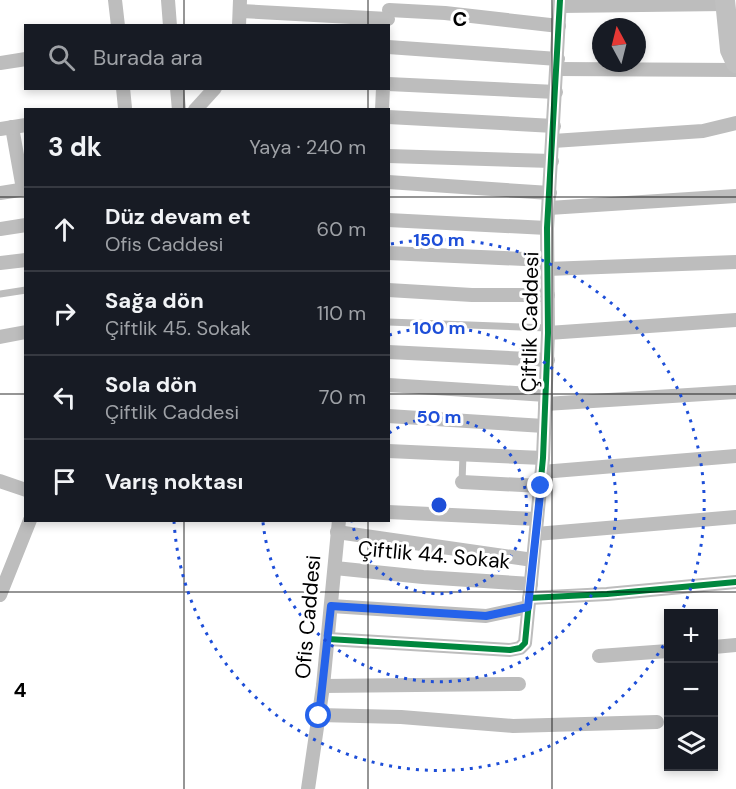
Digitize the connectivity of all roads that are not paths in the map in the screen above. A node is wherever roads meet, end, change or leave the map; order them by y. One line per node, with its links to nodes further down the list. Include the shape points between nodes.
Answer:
1 (115, 0): 7 (street)
2 (168, 0): 8 (street)
3 (725, 2): 4 (street); 14 (main road, via 730,50)
4 (560, 3): 10 (street, Çiftlik Caddesi)
5 (240, 6): 6 (street); 9 (street)
6 (388, 14): 10 (street, via 445,13)
7 (118, 24)
8 (170, 24)
9 (239, 24)
10 (559, 26): 15 (street, Çiftlik Caddesi)
11 (390, 47): 15 (street)
12 (24, 59): 13 (street)
13 (0, 63)
14 (736, 63)
15 (557, 64): 16 (street); 22 (street, Çiftlik Caddesi)
16 (736, 70)
17 (390, 84): 22 (street)
18 (123, 90): 23 (street)
19 (177, 90): 24 (street)
20 (213, 90): 25 (street)
21 (383, 90): 26 (street)
22 (556, 92): 29 (street, Çiftlik Caddesi)
23 (126, 108)
24 (179, 108)
25 (197, 108)
26 (382, 108)
27 (390, 117): 29 (street)
28 (736, 123): 31 (street, via 703,130)
29 (554, 126): 31 (street, Çiftlik Caddesi)
30 (13, 127): 35 (street)
31 (553, 141): 33 (street, Çiftlik Caddesi)
32 (390, 156): 33 (street)
33 (552, 161): 37 (street, Çiftlik Caddesi)
34 (390, 182): 37 (street)
35 (24, 189): 36 (street)
36 (0, 193)
37 (550, 193): 39 (street, Çiftlik Caddesi)
38 (736, 196): 39 (street)
39 (549, 208): 42 (street, Çiftlik Caddesi)
40 (390, 220): 42 (street)
41 (24, 225): 43 (street)
42 (547, 228): 48 (street, Çiftlik Caddesi)
43 (0, 229)
44 (390, 253): 48 (street)
45 (24, 260): 47 (street)
46 (736, 262): 48 (street)
47 (0, 264)
48 (547, 265): 52 (street, Çiftlik Caddesi)
49 (24, 290): 51 (lane)
50 (390, 290): 52 (street)
51 (0, 294)
52 (548, 295): 55 (street, Çiftlik Caddesi)
53 (736, 320): 55 (street)
54 (390, 322): 55 (lane)
55 (548, 331): 59 (street, Çiftlik Caddesi)
56 (24, 332): 57 (street)
57 (0, 337)
58 (390, 352): 59 (street)
59 (548, 360): 62 (street, Çiftlik Caddesi)
60 (390, 385): 62 (street)
61 (736, 392): 62 (street)
62 (546, 399): 64 (street, Çiftlik Caddesi)
63 (390, 416): 64 (street)
64 (544, 426): 68 (street, Çiftlik Caddesi)
65 (390, 451): 66 (street)
66 (463, 454): 68 (street); 70 (lane)
67 (736, 456): 68 (street)
68 (543, 465): 71 (street, Çiftlik Caddesi)
69 (0, 481): 72 (street)
70 (462, 482): 71 (street)
71 (541, 486): 75 (street, Çiftlik Caddesi)
72 (24, 489)
73 (390, 512): 75 (street)
74 (736, 517): 78 (street)
75 (537, 519): 78 (street, Çiftlik Caddesi)
76 (29, 522): 82 (street)
77 (338, 526): 79 (street); 80 (street, Ofis Caddesi)
78 (536, 534): 79 (street, Çiftlik Caddesi)
79 (533, 560): 83 (street, Çiftlik Caddesi)
80 (335, 568): 83 (street, Çiftlik 44. Sokak, via 423,577); 84 (street, Ofis Caddesi)
81 (736, 582): 83 (street, via 607,594)
82 (0, 595)
83 (530, 596): 84 (street, via 486,616); 85 (street, Çiftlik Caddesi, via 525,643 520,648)
84 (331, 606): 85 (street, Ofis Caddesi)
85 (328, 639): 91 (street, Ofis Caddesi)
86 (736, 645): 87 (street)
87 (718, 646)
88 (664, 651): 89 (street)
89 (599, 656)
90 (519, 684): 91 (street)
91 (323, 686): 92 (street, Ofis Caddesi)
92 (319, 716): 93 (street, via 401,717 513,726); 94 (street, Ofis Caddesi)
93 (657, 722)
94 (308, 789)

